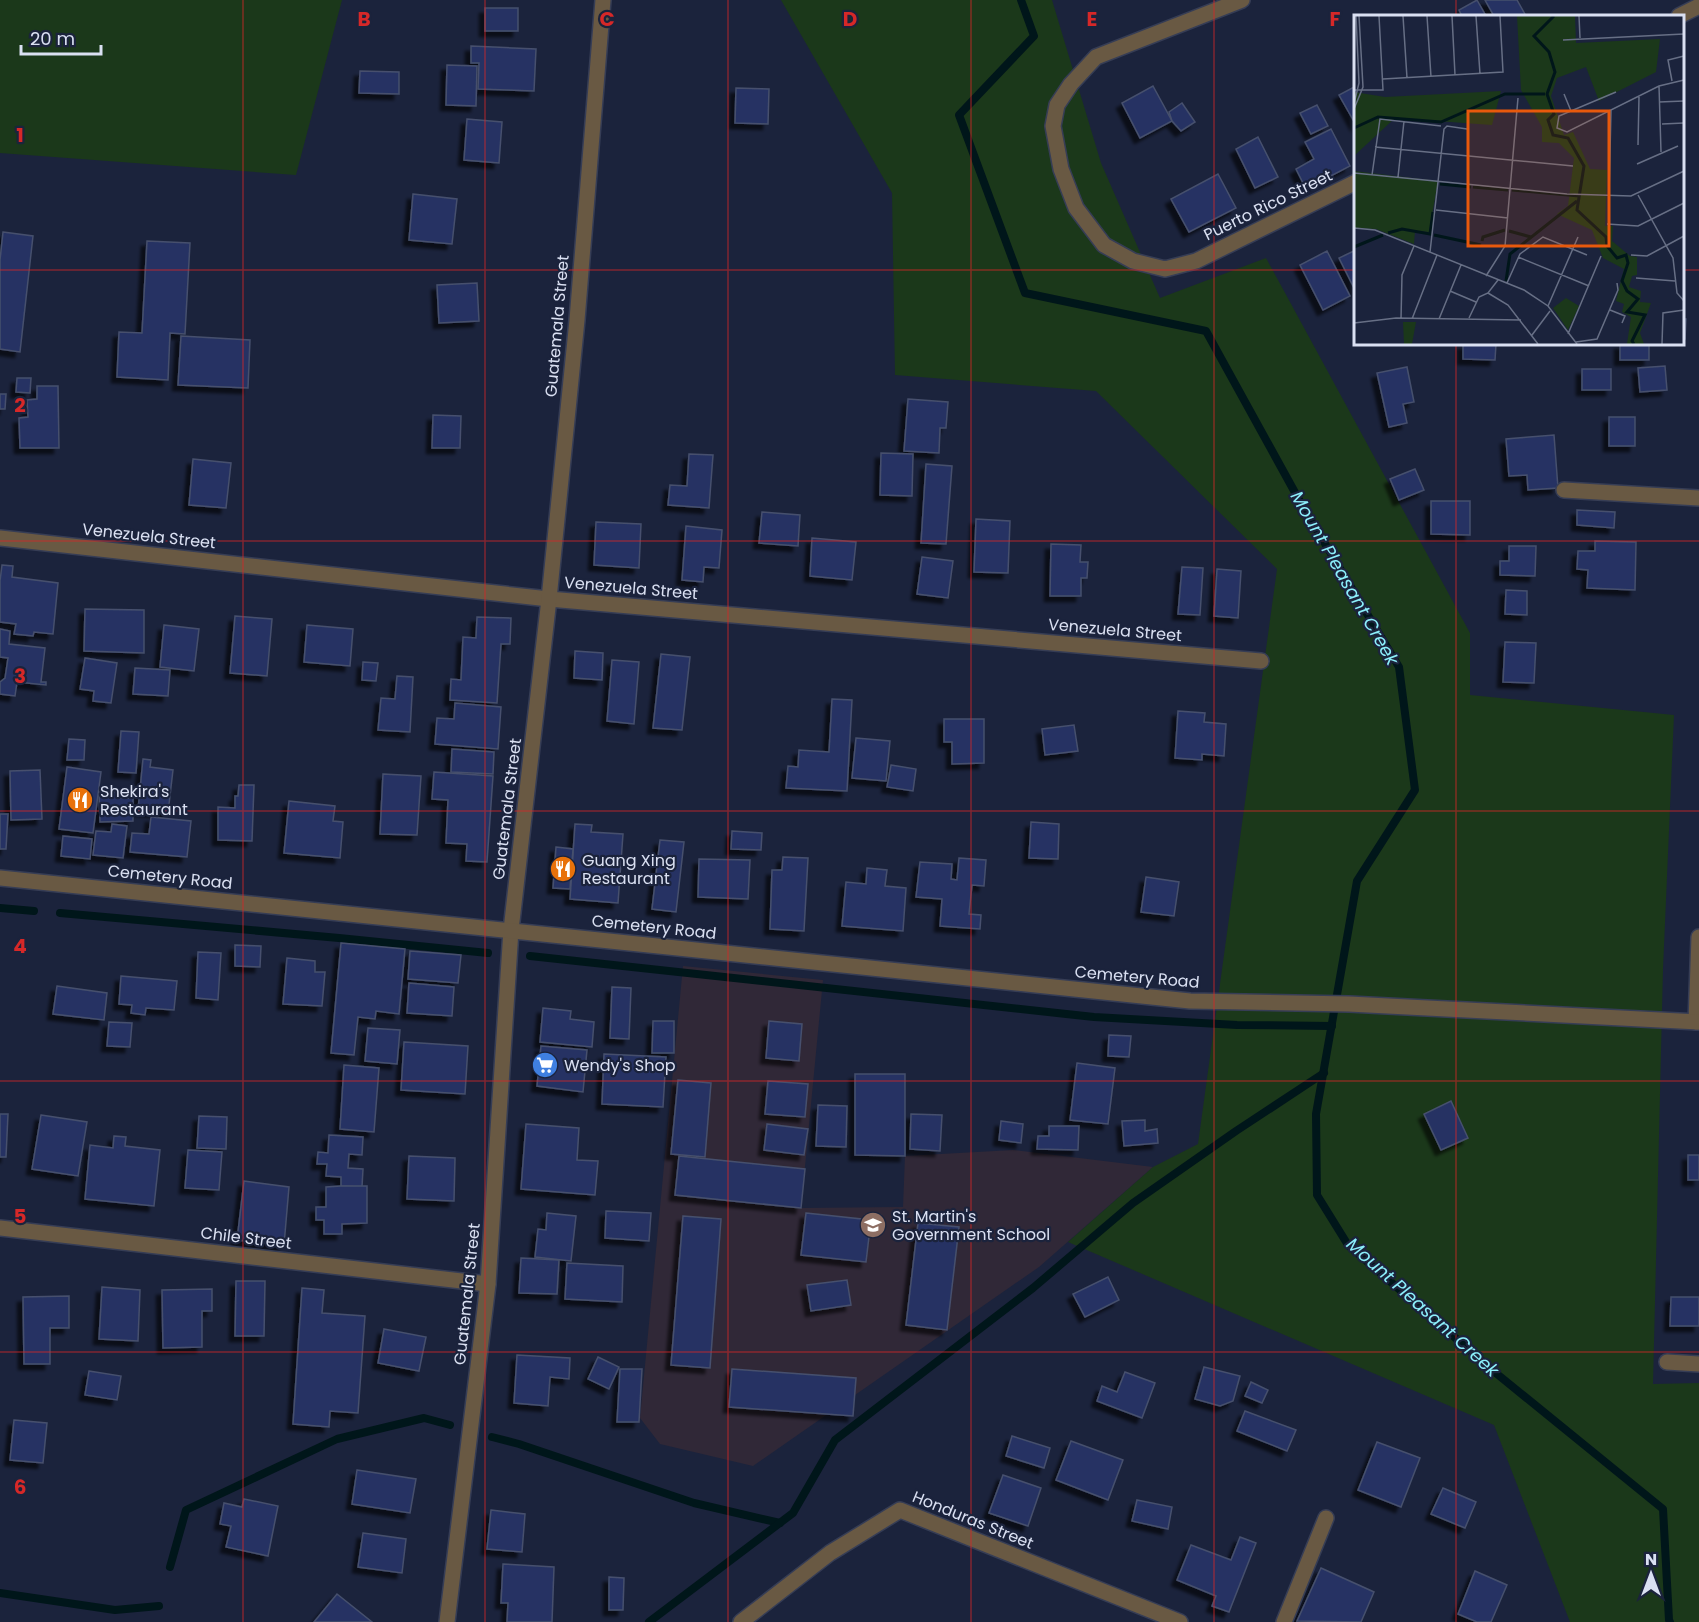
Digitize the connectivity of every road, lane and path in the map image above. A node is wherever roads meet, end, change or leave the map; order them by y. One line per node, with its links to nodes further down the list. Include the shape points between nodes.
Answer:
1 (603, 0): 9 (street, Guatemala Street)
2 (1241, 0): 5 (street, Puerto Rico Street, via 1096,57 1071,84 1058,105 1053,126 1061,169 1076,208 1104,245 1133,261 1165,269 1196,261)
3 (1699, 6): 4 (street)
4 (1681, 15)
5 (1354, 183)
6 (1564, 490): 7 (street)
7 (1699, 498)
8 (0, 538): 9 (street, Venezuela Street)
9 (549, 599): 10 (street, Venezuela Street); 12 (street, Guatemala Street)
10 (1261, 661)
11 (0, 878): 12 (street, Cemetery Road)
12 (512, 930): 14 (street, Cemetery Road, via 1191,1001 1349,1004); 16 (street, Guatemala Street)
13 (1699, 937): 14 (street)
14 (1698, 1022)
15 (0, 1228): 16 (street, Chile Street)
16 (488, 1284): 20 (street, Guatemala Street)
17 (1667, 1362): 18 (street)
18 (1699, 1364)
19 (1326, 1518): 23 (street)
20 (447, 1622)
21 (741, 1622): 22 (street, Honduras Street, via 830,1552 900,1510)
22 (1180, 1622)
23 (1284, 1622)

